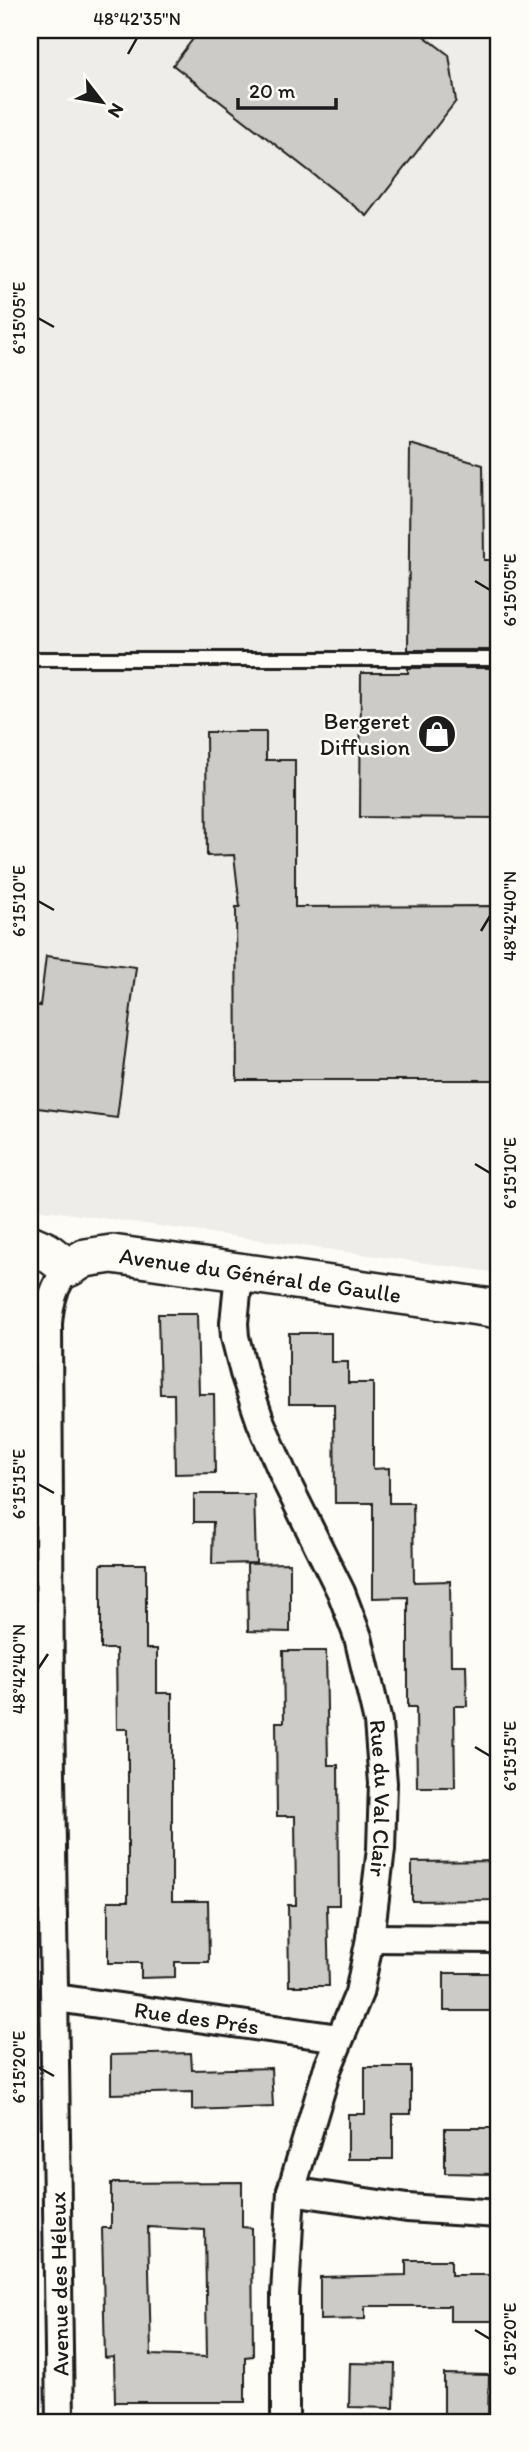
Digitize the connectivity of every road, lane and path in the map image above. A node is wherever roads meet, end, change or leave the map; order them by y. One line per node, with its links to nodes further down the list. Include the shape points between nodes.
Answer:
1 (30, 659): 2 (lane)
2 (499, 659)
3 (30, 1244): 4 (street)
4 (68, 1268): 5 (street, Avenue du Général de Gaulle, via 85,1258 112,1254); 7 (street, Avenue des Héleux, via 54,1289 49,1312)
5 (239, 1273): 6 (street, Avenue du Général de Gaulle); 8 (street, Rue du Val Clair, via 234,1323 244,1373 287,1483 341,1592 373,1693 383,1811)
6 (499, 1309)
7 (40, 1542): 10 (street, Avenue des Héleux, via 50,1703)
8 (370, 1938): 9 (street); 11 (street, Rue du Val Clair, via 359,1993)
9 (499, 1939)
10 (55, 1998): 11 (street, Rue des Prés); 14 (street, Avenue des Héleux)
11 (339, 2038): 12 (street, Rue du Val Clair)
12 (291, 2191): 13 (street, via 407,2208); 15 (street, Rue du Val Clair)
13 (499, 2214)
14 (60, 2422)
15 (285, 2422)

